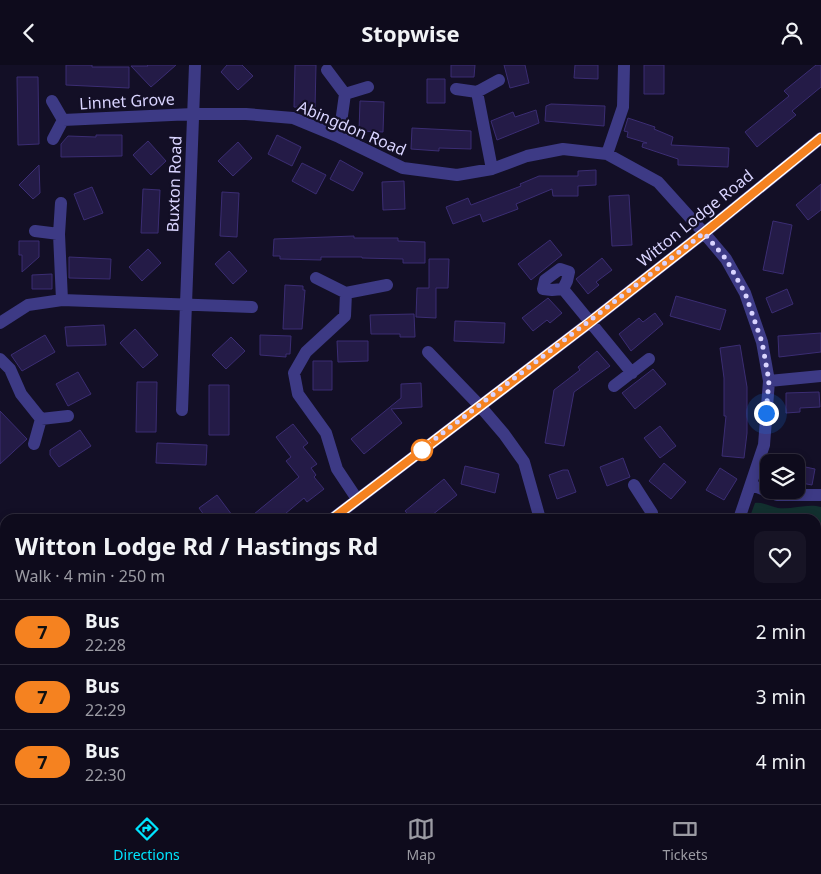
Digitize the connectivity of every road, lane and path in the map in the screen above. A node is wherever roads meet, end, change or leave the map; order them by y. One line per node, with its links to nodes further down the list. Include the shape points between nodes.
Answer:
1 (194, 65): 10 (street, Buxton Road)
2 (624, 65): 15 (street, via 623,107)
3 (327, 70): 8 (street)
4 (499, 80): 7 (street)
5 (368, 87): 8 (street)
6 (456, 89): 7 (street)
7 (477, 92): 16 (street)
8 (345, 94): 12 (street)
9 (52, 101): 11 (street, Linnet Grove)
10 (193, 114): 11 (street, Linnet Grove); 12 (street, Abingdon Road, via 292,118); 26 (street, Buxton Road)
11 (62, 120): 14 (street, Linnet Grove)
12 (339, 137): 16 (street, Abingdon Road, via 403,168 457,175)
13 (821, 138): 19 (street, Witton Lodge Road)
14 (53, 139)
15 (607, 154): 16 (street, Abingdon Road, via 563,149 527,156); 19 (street, Abingdon Road, via 658,182)
16 (492, 169)
17 (61, 203): 20 (street)
18 (35, 231): 20 (street)
19 (704, 233): 29 (street, Witton Lodge Road); 35 (street, Abingdon Road, via 726,259 745,293 762,342)
20 (59, 234): 25 (street)
21 (316, 278): 24 (street)
22 (388, 285): 24 (street)
23 (563, 289): 29 (street)
24 (346, 293): 45 (street, via 345,316 306,352 294,373 298,394 326,433 337,469)
25 (62, 300): 26 (street); 28 (street, via 28,305)
26 (186, 304): 27 (street); 38 (street, Buxton Road)
27 (252, 307)
28 (0, 323)
29 (589, 323): 33 (street); 37 (street, Witton Lodge Road)
30 (428, 352): 37 (street)
31 (0, 359): 40 (street, via 10,369 21,395)
32 (649, 359): 33 (street)
33 (632, 373): 36 (street)
34 (821, 376): 35 (street)
35 (769, 381): 43 (street, Abingdon Road, via 764,445)
36 (614, 386)
37 (480, 406): 45 (street, Witton Lodge Road); 47 (street, via 524,462)
38 (182, 410)
39 (68, 416): 40 (street)
40 (41, 419): 41 (street)
41 (34, 444)
42 (634, 485): 48 (street)
43 (752, 485): 44 (street, via 777,495); 49 (street, Abingdon Road)
44 (821, 495)
45 (356, 499): 46 (street, Witton Lodge Road)
46 (338, 514)
47 (539, 514)
48 (652, 514)
49 (741, 514)

